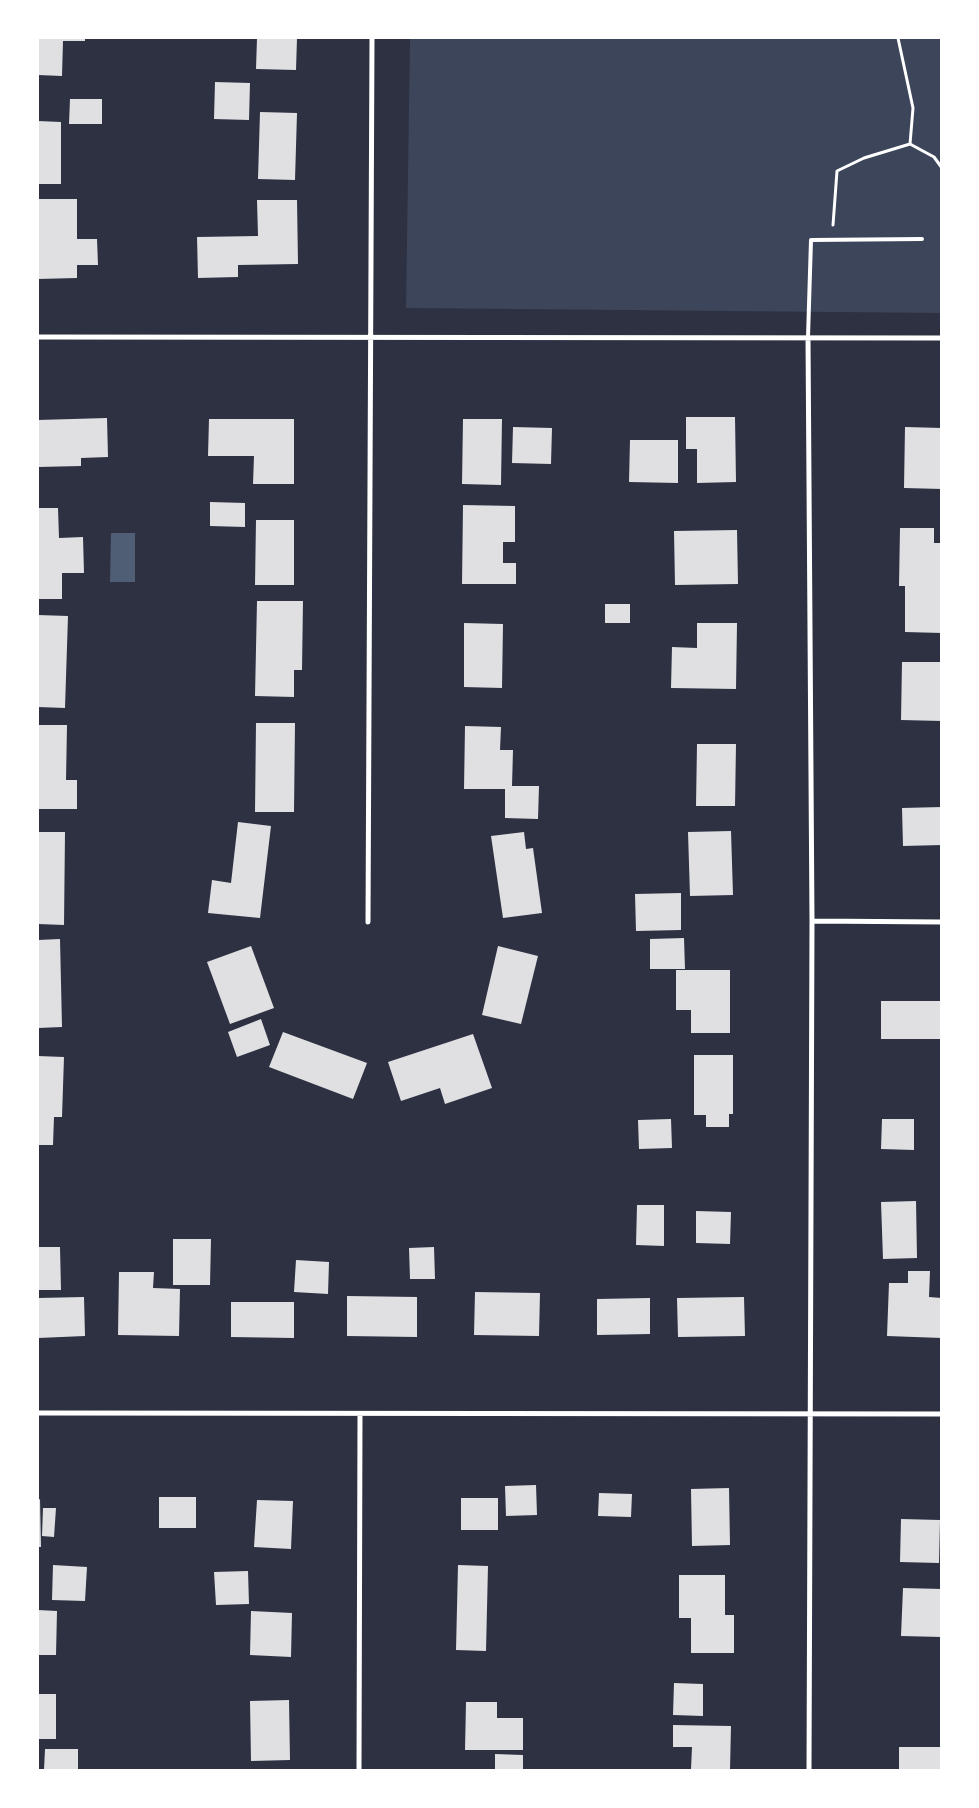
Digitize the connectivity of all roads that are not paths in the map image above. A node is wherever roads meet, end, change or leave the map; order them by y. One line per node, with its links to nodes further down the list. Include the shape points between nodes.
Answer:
1 (372, 38): 3 (street)
2 (922, 239): 5 (lane, via 811,240)
3 (371, 336): 4 (street); 5 (street); 8 (street)
4 (38, 337)
5 (808, 337): 6 (street); 7 (street)
6 (942, 338)
7 (812, 921): 9 (street); 12 (street)
8 (368, 922)
9 (942, 922)
10 (38, 1413): 11 (street)
11 (360, 1414): 12 (street); 14 (street)
12 (811, 1414): 13 (street); 15 (street)
13 (942, 1414)
14 (359, 1770)
15 (809, 1770)

